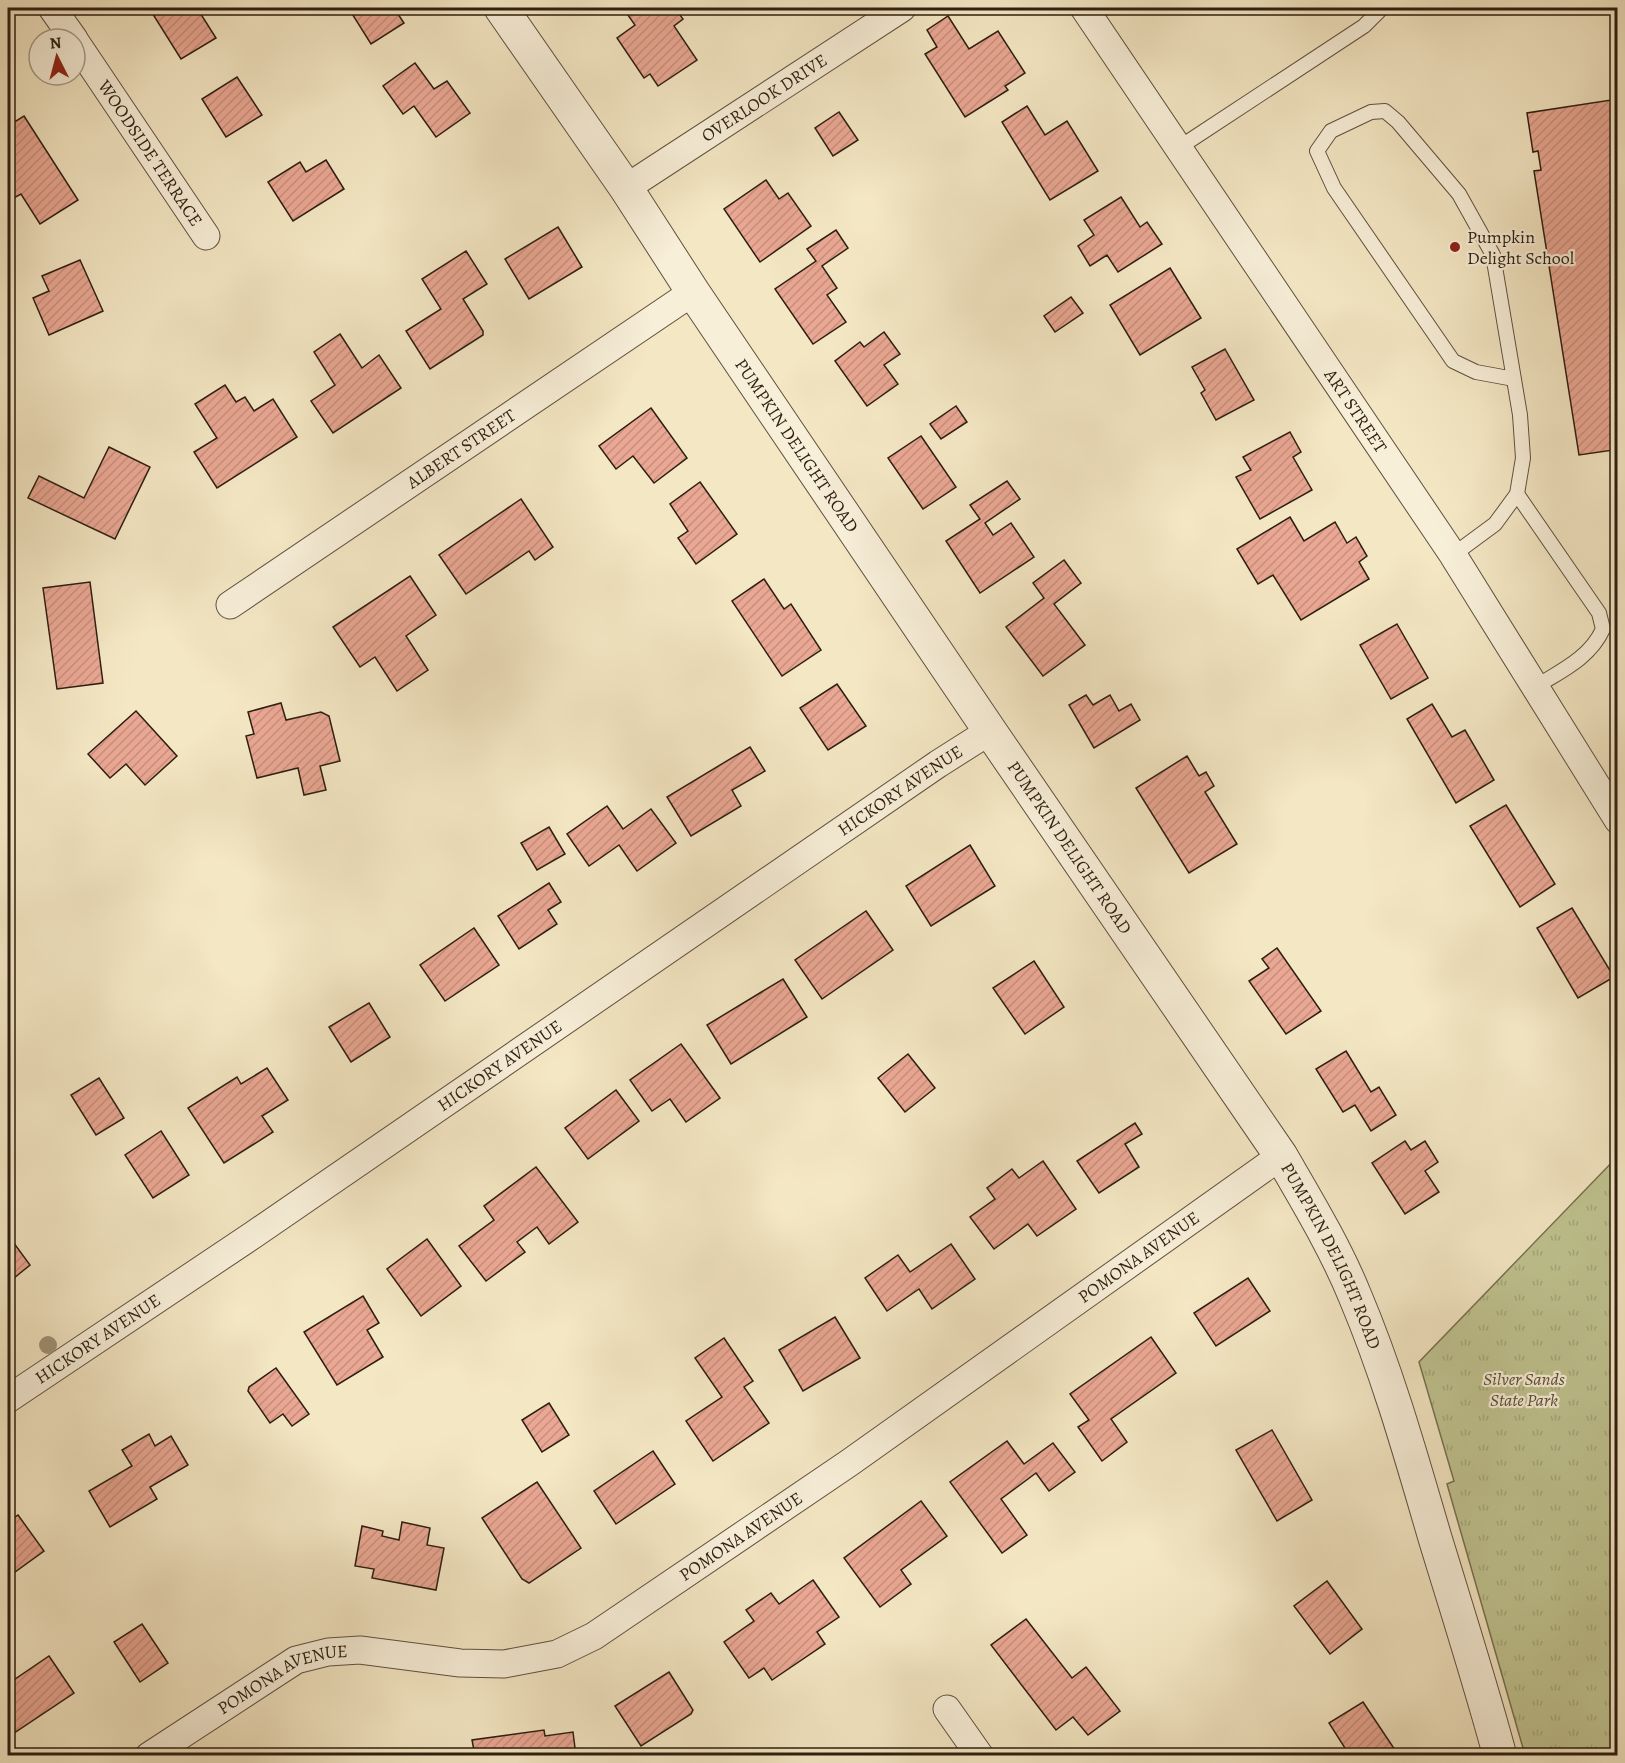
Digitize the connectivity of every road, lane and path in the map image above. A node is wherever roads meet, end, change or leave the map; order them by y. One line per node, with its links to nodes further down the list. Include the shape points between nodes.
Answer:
1 (52, 8): 6 (street, WOODSIDE TERRACE)
2 (501, 8): 9 (street, PUMPKIN DELIGHT ROAD)
3 (902, 8): 9 (street, OVERLOOK DRIVE)
4 (1084, 8): 8 (street, ART STREET)
5 (1382, 8): 8 (lane, via 1364,26)
6 (65, 27)
7 (87, 59): 10 (street, WOODSIDE TERRACE)
8 (1180, 147): 14 (street, ART STREET)
9 (626, 189): 11 (street, PUMPKIN DELIGHT ROAD)
10 (206, 236)
11 (693, 292): 15 (street, ALBERT STREET); 17 (street, PUMPKIN DELIGHT ROAD)
12 (1514, 379): 12 (lane, via 1493,255 1459,194 1385,111 1371,112 1331,131 1317,151 1334,188 1453,361 1476,372); 13 (lane, via 1523,458)
13 (1517, 494): 14 (lane, via 1495,524); 16 (lane, via 1599,613 1603,629 1596,644 1569,668)
14 (1454, 555): 16 (street, ART STREET)
15 (230, 605)
16 (1535, 687): 18 (street, ART STREET)
17 (990, 730): 19 (street, PUMPKIN DELIGHT ROAD); 20 (street, HICKORY AVENUE)
18 (1617, 820)
19 (1281, 1156): 22 (street, POMONA AVENUE, via 849,1463 594,1636 558,1654 504,1664 460,1663 360,1650 296,1660); 24 (street, PUMPKIN DELIGHT ROAD, via 1323,1229 1375,1346)
20 (8, 1399)
21 (947, 1709): 23 (street)
22 (149, 1755)
23 (980, 1755)
24 (1500, 1755)

